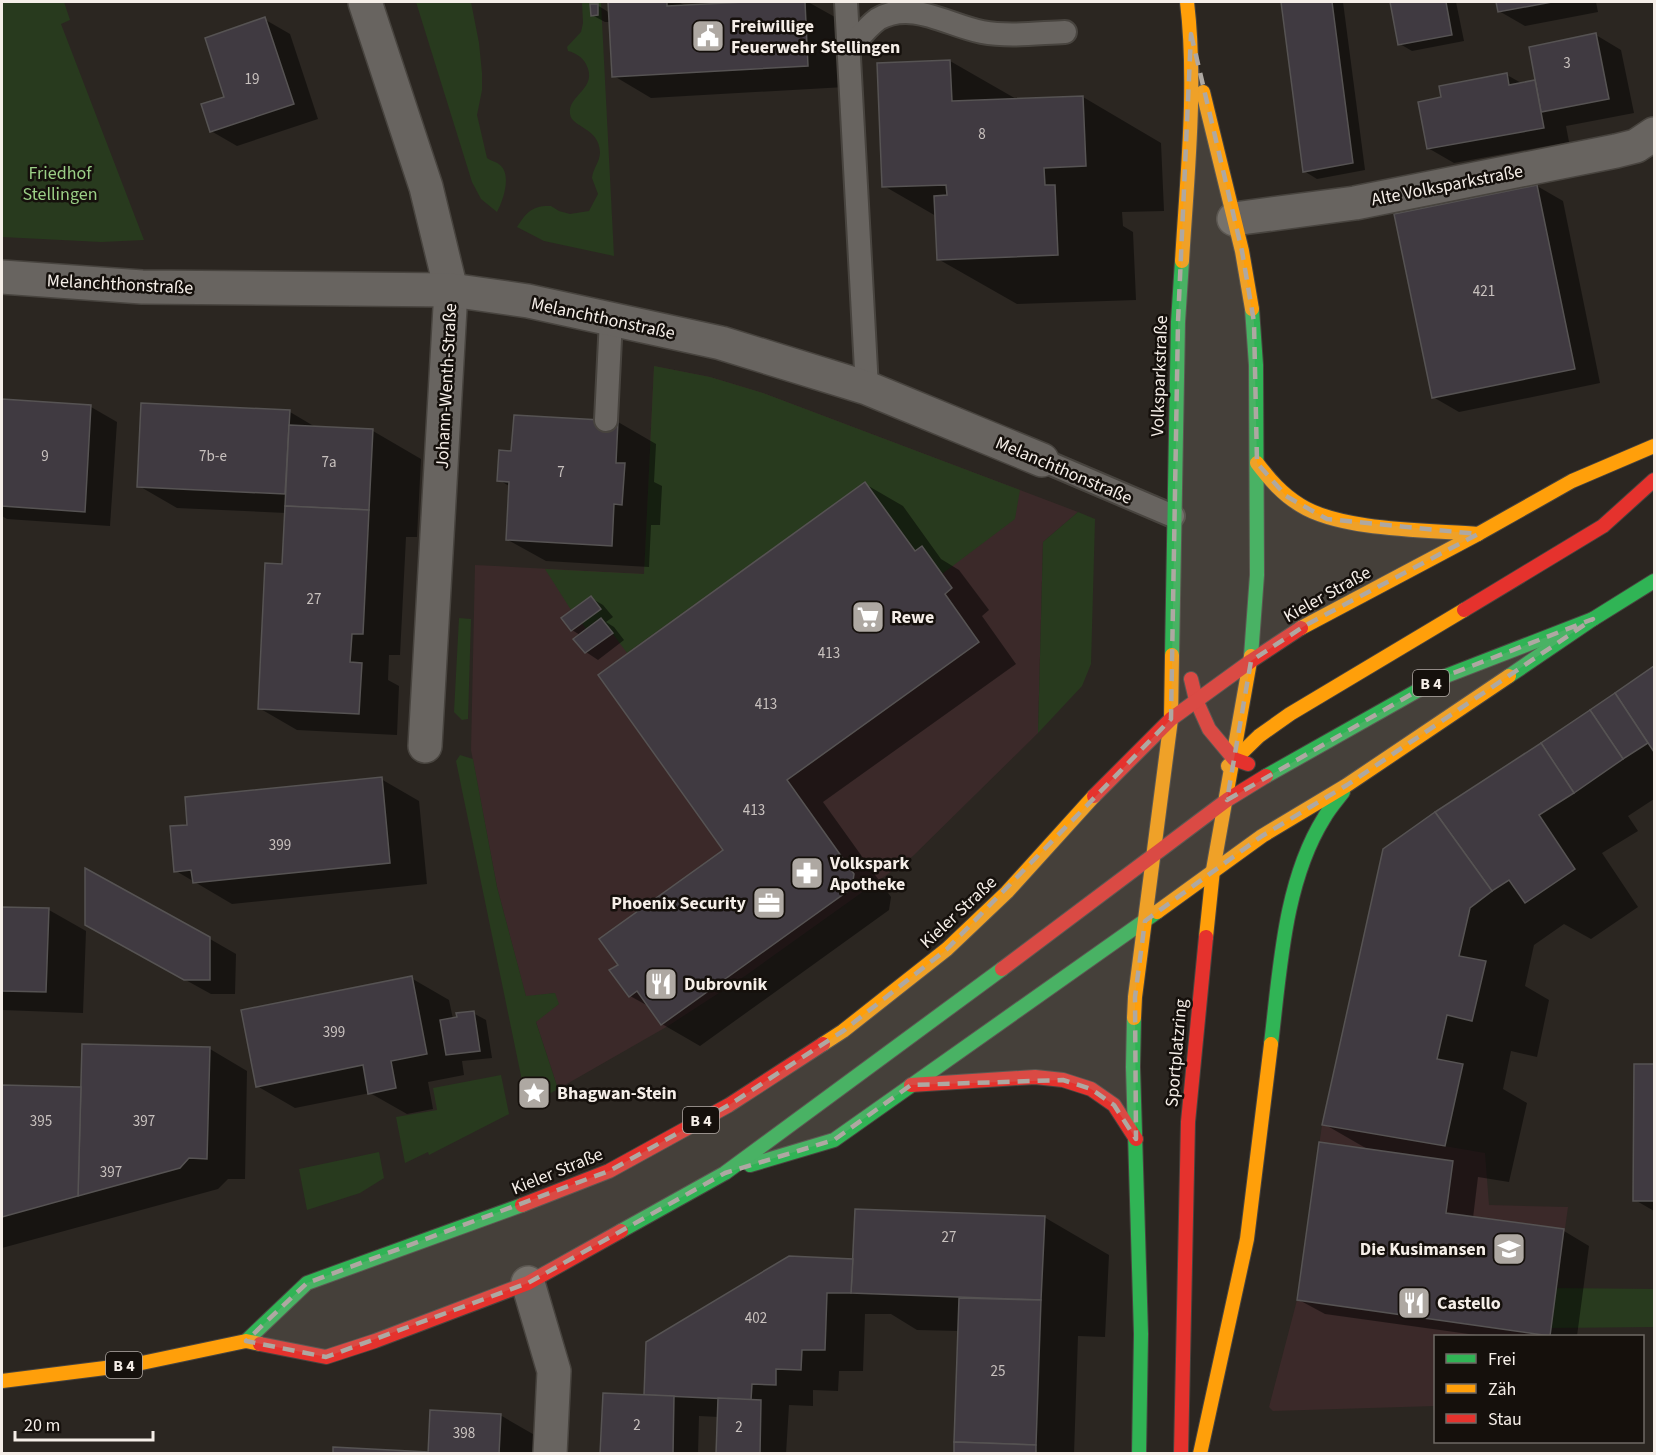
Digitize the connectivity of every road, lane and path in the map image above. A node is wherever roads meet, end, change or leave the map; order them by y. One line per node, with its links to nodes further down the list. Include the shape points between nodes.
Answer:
1 (365, 2): 10 (street, Johann-Wenth-Straße, via 426,187)
2 (846, 2): 6 (lane)
3 (1187, 2): 5 (main road, Volksparkstraße)
4 (1065, 33): 6 (lane, via 984,33 929,12 901,9 877,19)
5 (1191, 34): 8 (main road, Volksparkstraße); 18 (main road, Volksparkstraße)
6 (849, 49): 12 (lane)
7 (1654, 134): 8 (street, Alte Volksparkstraße, via 1636,146 1616,151 1355,203)
8 (1234, 219): 16 (main road, Volksparkstraße, via 1254,322)
9 (2, 277): 10 (street, Melanchthonstraße, via 142,287)
10 (451, 291): 11 (street, Melanchthonstraße, via 528,301); 26 (street, Johann-Wenth-Straße)
11 (611, 319): 12 (street, Melanchthonstraße, via 721,343); 13 (lane)
12 (867, 388): 15 (street, Melanchthonstraße)
13 (606, 420)
14 (1654, 446): 19 (main road, Kieler Straße / B 4, via 1572,481)
15 (1042, 460): 18 (lane, Melanchthonstraße)
16 (1257, 463): 19 (main road, via 1286,496 1327,519); 23 (main road, Volksparkstraße, via 1257,575)
17 (1654, 480): 27 (main road, via 1603,526 1300,708)
18 (1173, 516): 21 (main road, Volksparkstraße)
19 (1478, 534): 23 (main road, Kieler Straße / B 4, via 1306,624)
20 (1654, 581): 22 (main road, B 4)
21 (1174, 603): 24 (main road); 25 (main road, Volksparkstraße)
22 (1593, 619): 28 (main road, B 4, via 1438,679); 30 (main road, B 4)
23 (1251, 661): 24 (main road, Kieler Straße / B 4); 27 (main road, Sportplatzring)
24 (1196, 700): 25 (main road, Kieler Straße / B 4); 27 (main road, via 1209,729)
25 (1171, 719): 33 (main road, Sportplatzring); 40 (main road, Kieler Straße / B 4, via 956,941 843,1031 729,1105 609,1171 307,1283)
26 (425, 746)
27 (1234, 759): 28 (main road, via 1253,766); 29 (main road); 31 (main road, Sportplatzring)
28 (1279, 768): 31 (main road, B 4)
29 (1212, 784)
30 (1347, 785): 34 (main road, B 4); 45 (main road, via 1311,842 1294,890 1273,1019 1247,1239)
31 (1227, 800): 33 (main road, B 4); 34 (main road, Sportplatzring)
32 (1190, 809): 33 (main road)
33 (1155, 855): 35 (main road, Sportplatzring); 38 (main road, B 4)
34 (1213, 870): 35 (main road, B 4); 44 (main road, Sportplatzring, via 1188,1122)
35 (1145, 921): 36 (main road, B 4); 37 (main road, Sportplatzring, via 1135,997)
36 (911, 1085): 37 (main road, via 1035,1077 1063,1080 1091,1089 1114,1106); 38 (main road, B 4, via 834,1140)
37 (1136, 1139): 43 (main road, Sportplatzring, via 1142,1334)
38 (725, 1173): 39 (main road, B 4)
39 (528, 1283): 40 (main road, B 4, via 326,1357); 42 (street, via 554,1371)
40 (246, 1341): 41 (main road, B 4, via 137,1364)
41 (2, 1381)
42 (550, 1454)
43 (1139, 1454)
44 (1181, 1454)
45 (1200, 1454)

